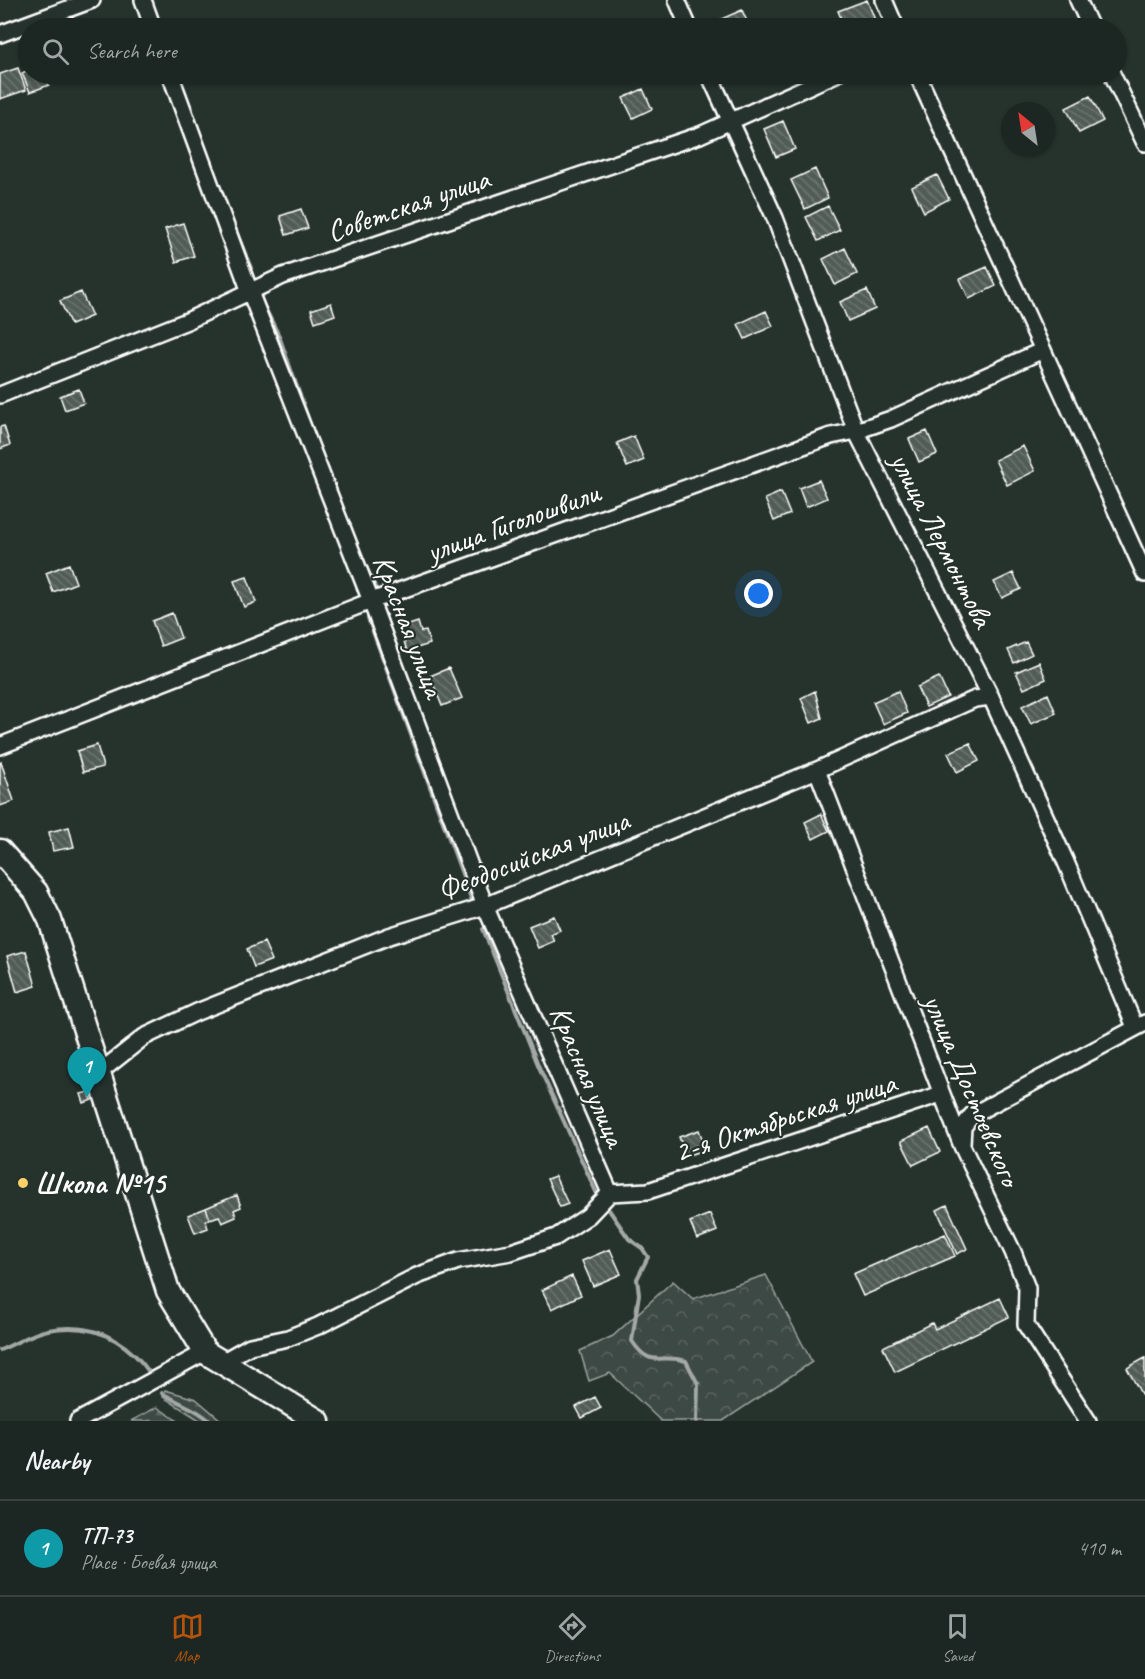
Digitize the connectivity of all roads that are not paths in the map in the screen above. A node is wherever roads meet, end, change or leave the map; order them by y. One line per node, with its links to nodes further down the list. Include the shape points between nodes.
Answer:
1 (92, 0): 6 (street)
2 (143, 0): 7 (street)
3 (677, 0): 8 (street)
4 (884, 0): 9 (street)
5 (1078, 0): 10 (street)
6 (43, 18)
7 (149, 18)
8 (685, 18)
9 (892, 18)
10 (1086, 18)
11 (18, 27): 12 (street)
12 (0, 34)
13 (174, 84): 20 (street, Красная улица)
14 (715, 84): 18 (street, улица Лермонтова)
15 (814, 84): 18 (street, Советская улица)
16 (922, 84): 21 (street)
17 (1117, 84): 19 (street)
18 (732, 122): 20 (street, Советская улица, via 283,276); 23 (street, улица Лермонтова, via 775,218)
19 (1145, 142)
20 (250, 292): 22 (street, Советская улица, via 188,321); 25 (street, Красная улица)
21 (1043, 350): 23 (street, улица Гиголошвили); 24 (street)
22 (0, 395)
23 (856, 431): 25 (street, улица Гиголошвили, via 831,436); 26 (street, улица Лермонтова)
24 (1145, 574)
25 (371, 601): 27 (street, улица Гиголошвили); 30 (street, Красная улица)
26 (991, 697): 28 (street, Феодосийская улица, via 975,699); 31 (street, улица Лермонтова)
27 (0, 746)
28 (817, 770): 30 (street, Феодосийская улица); 33 (street, улица Достоевского)
29 (5, 861): 32 (street, via 36,892 50,920)
30 (485, 906): 32 (street, Феодосийская улица, via 389,936 197,1012 144,1037); 35 (street, Красная улица)
31 (1140, 1025): 34 (street, via 972,1114 963,1127)
32 (100, 1072): 36 (street, via 168,1291)
33 (941, 1094): 34 (street, улица Достоевского); 35 (street, 2-я Октябрьская улица, via 648,1191)
34 (962, 1146): 39 (street, улица Достоевского, via 1027,1288 1026,1325)
35 (610, 1193): 36 (street, via 588,1216 556,1237 512,1252 458,1261 417,1276 288,1338)
36 (212, 1357): 37 (street); 38 (street)
37 (78, 1421)
38 (318, 1421)
39 (1088, 1421)

